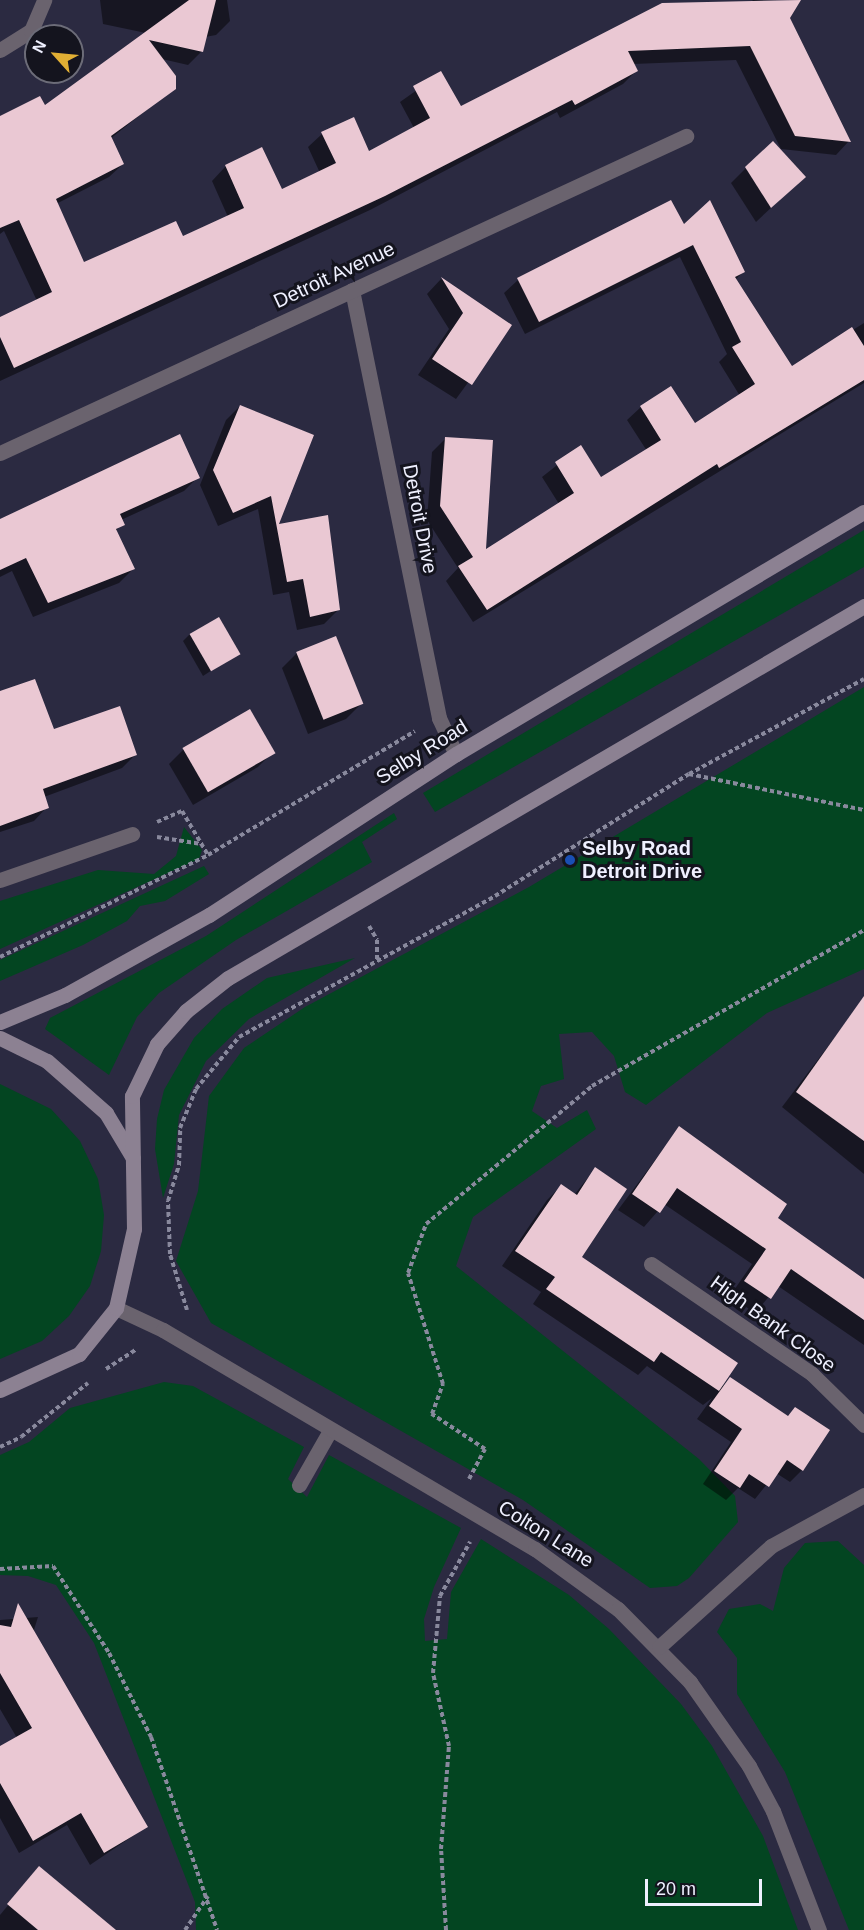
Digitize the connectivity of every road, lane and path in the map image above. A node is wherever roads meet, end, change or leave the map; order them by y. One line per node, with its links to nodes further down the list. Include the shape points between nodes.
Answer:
1 (44, 0): 2 (street, via 31,31)
2 (0, 50)
3 (686, 136): 4 (street, Detroit Avenue)
4 (352, 290): 5 (street, Detroit Avenue); 9 (street, Detroit Drive)
5 (0, 453)
6 (864, 512): 10 (main road, Selby Road)
7 (864, 606): 21 (main road, via 228,978 186,1011 157,1044 132,1096)
8 (864, 679): 11 (path)
9 (439, 717): 10 (street, Detroit Drive); 15 (path)
10 (456, 754): 19 (main road, Selby Road, via 209,915 65,995)
11 (689, 774): 12 (path); 23 (path, via 495,896 239,1037 196,1089 180,1128 179,1166 168,1202 170,1254)
12 (864, 810)
13 (132, 834): 14 (path); 14 (path, via 182,811); 16 (street)
14 (201, 843): 15 (path)
15 (208, 855): 18 (path)
16 (0, 880)
17 (864, 930): 28 (path, via 592,1086 426,1224 408,1273 443,1384 432,1414 485,1449 469,1479)
18 (0, 957)
19 (0, 1022)
20 (0, 1038): 21 (main road, via 47,1061 106,1113)
21 (135, 1161): 24 (main road, via 134,1229)
22 (651, 1264): 26 (street, High Bank Close, via 812,1374)
23 (180, 1300)
24 (116, 1308): 25 (main road, via 80,1354); 27 (street, Colton Lane)
25 (0, 1390)
26 (864, 1425)
27 (331, 1429): 29 (street); 31 (street, Colton Lane)
28 (478, 1484)
29 (299, 1485)
30 (864, 1495): 33 (street, via 771,1546)
31 (483, 1519): 33 (street, Colton Lane, via 578,1577); 37 (path, via 439,1607 433,1673 449,1746 441,1849)
32 (0, 1569): 34 (path, via 53,1566 109,1653 151,1737)
33 (659, 1647): 38 (street, Colton Lane, via 749,1766 789,1848)
34 (208, 1896): 35 (path); 36 (path)
35 (185, 1930)
36 (217, 1930)
37 (446, 1930)
38 (819, 1930)

